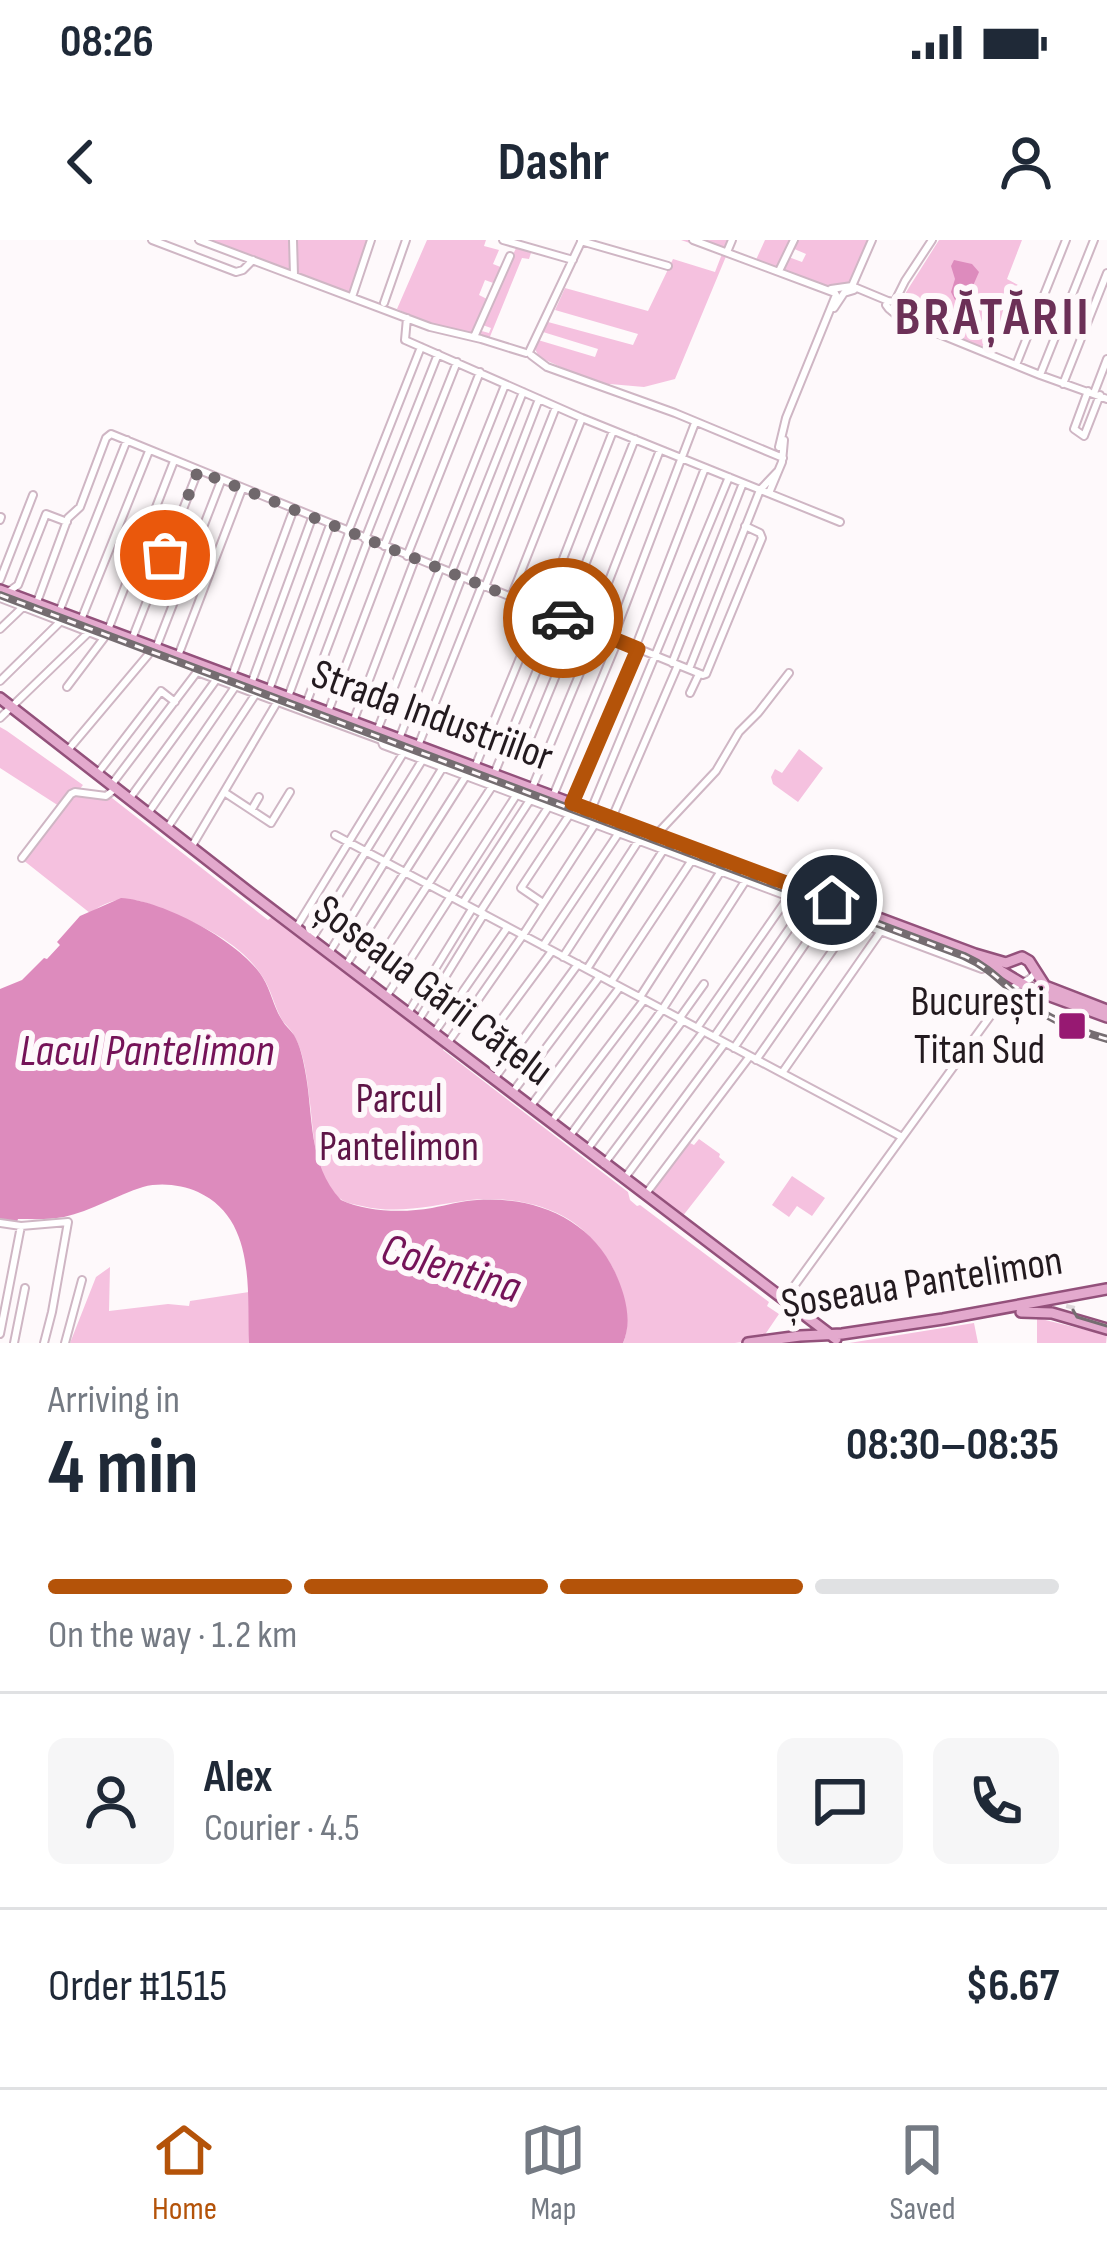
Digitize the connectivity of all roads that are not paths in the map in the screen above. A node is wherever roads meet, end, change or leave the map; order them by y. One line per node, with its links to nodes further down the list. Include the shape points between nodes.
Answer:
1 (152, 240): 17 (street, via 236,272)
2 (200, 240): 17 (street)
3 (293, 240): 22 (street)
4 (371, 240): 25 (street)
5 (406, 240): 27 (street)
6 (503, 240): 18 (street)
7 (581, 240): 18 (street); 19 (street)
8 (693, 240): 15 (street)
9 (732, 240): 15 (street)
10 (794, 240): 20 (street)
11 (872, 240): 23 (street)
12 (932, 240): 26 (street)
13 (1066, 240): 35 (street)
14 (1094, 240): 37 (street)
15 (727, 252): 20 (street)
16 (510, 256): 29 (street)
17 (253, 260): 22 (street)
18 (573, 260): 31 (street)
19 (668, 266)
20 (779, 271): 24 (street)
21 (1107, 273): 39 (street)
22 (294, 275): 25 (street)
23 (852, 288): 24 (street); 26 (street)
24 (837, 293): 51 (street)
25 (352, 297): 27 (street)
26 (890, 304): 35 (street, via 898,317)
27 (385, 308): 28 (street)
28 (407, 318): 29 (street); 30 (street, via 404,339)
29 (474, 337): 31 (street)
30 (421, 346): 32 (street); 70 (street)
31 (529, 353): 45 (street)
32 (438, 354): 34 (street); 71 (street)
33 (1107, 359): 41 (street)
34 (457, 362): 36 (street); 72 (street)
35 (1016, 365): 37 (street)
36 (480, 372): 38 (street); 73 (street)
37 (1040, 375): 39 (street)
38 (506, 384): 40 (street); 74 (street)
39 (1063, 384): 41 (street)
40 (523, 392): 42 (street); 75 (street)
41 (1097, 395): 41 (street, via 1084,436 1074,429)
42 (539, 399): 43 (street); 76 (street)
43 (556, 406): 44 (street); 79 (street)
44 (582, 418): 46 (street); 81 (street)
45 (695, 422): 51 (street); 52 (street)
46 (614, 430): 48 (street); 84 (street)
47 (127, 440): 49 (street); 67 (street, via 109,435); 85 (street)
48 (635, 440): 50 (street); 86 (street)
49 (149, 450): 53 (street); 87 (street)
50 (660, 450): 52 (street); 90 (street)
51 (780, 452): 60 (street)
52 (682, 459): 54 (street); 94 (street)
53 (174, 460): 55 (street); 92 (street)
54 (705, 468): 56 (street); 95 (street)
55 (198, 471): 57 (street); 93 (street)
56 (730, 477): 58 (street); 98 (street)
57 (220, 481): 59 (street); 96 (street)
58 (743, 483): 60 (street); 99 (street)
59 (242, 489): 63 (street); 97 (street)
60 (766, 489): 66 (street); 69 (street)
61 (33, 495): 77 (street)
62 (51, 502): 64 (street)
63 (293, 510): 65 (street); 105 (street)
64 (46, 514): 67 (street); 78 (street)
65 (312, 518): 68 (street); 107 (street)
66 (840, 522)
67 (67, 523): 83 (street)
68 (331, 525): 70 (street); 108 (street)
69 (745, 526): 100 (street); 102 (street, via 762,538)
70 (349, 532): 71 (street); 111 (street)
71 (367, 539): 72 (street); 113 (street)
72 (387, 548): 73 (street); 115 (street)
73 (411, 557): 74 (street); 117 (street)
74 (437, 567): 75 (street); 118 (street)
75 (451, 573): 76 (street)
76 (465, 579): 79 (street); 120 (street)
77 (0, 580)
78 (18, 585): 80 (street); 82 (street)
79 (484, 586): 81 (street); 121 (street)
80 (2, 594): 82 (main road, Strada Industriilor)
81 (511, 597): 84 (street)
82 (23, 603): 83 (main road, Strada Industriilor); 85 (street); 89 (street)
83 (36, 603): 85 (main road, Strada Industriilor)
84 (541, 609): 86 (street); 126 (street)
85 (60, 617): 87 (main road, Strada Industriilor); 91 (street); 104 (street)
86 (562, 618): 88 (street); 128 (street)
87 (81, 620): 92 (main road, Strada Industriilor)
88 (577, 624): 90 (street); 119 (street)
89 (0, 629)
90 (594, 630): 94 (street); 133 (street)
91 (89, 632): 92 (street); 114 (street)
92 (106, 634): 93 (main road, Strada Industriilor); 106 (street)
93 (132, 639): 96 (main road, Strada Industriilor)
94 (616, 639): 95 (street); 136 (street)
95 (636, 648): 98 (street); 138 (street)
96 (152, 651): 97 (main road, Strada Industriilor); 122 (street)
97 (178, 656): 105 (main road, Strada Industriilor)
98 (657, 657): 99 (street); 139 (street)
99 (675, 664): 100 (street); 141 (street)
100 (689, 669): 102 (street)
101 (788, 673): 146 (street)
102 (701, 674): 109 (street)
103 (216, 680): 105 (street); 112 (street, via 197,672); 135 (street)
104 (0, 681)
105 (233, 682): 107 (main road, Strada Industriilor); 140 (street)
106 (67, 687)
107 (253, 689): 108 (main road, Strada Industriilor); 111 (street); 143 (street)
108 (269, 690): 111 (main road, Strada Industriilor)
109 (691, 693)
110 (0, 698): 114 (main road, Șoseaua Gării Cățelu)
111 (282, 700): 113 (main road, Strada Industriilor); 123 (street); 130 (street)
112 (175, 702): 127 (street, via 161,691); 129 (street)
113 (307, 704): 115 (main road, Strada Industriilor)
114 (13, 708): 116 (street); 122 (main road, Șoseaua Gării Cățelu)
115 (328, 712): 117 (main road, Strada Industriilor)
116 (0, 718)
117 (353, 722): 118 (main road, Strada Industriilor)
118 (377, 730): 120 (main road, Strada Industriilor)
119 (531, 736)
120 (399, 739): 121 (main road, Strada Industriilor)
121 (418, 746): 126 (main road, Strada Industriilor)
122 (68, 750): 127 (main road, Șoseaua Gării Cățelu)
123 (404, 752): 124 (street); 148 (street)
124 (423, 759): 125 (street); 150 (street)
125 (443, 767): 126 (street); 153 (street)
126 (471, 771): 128 (main road, Strada Industriilor); 155 (street)
127 (98, 773): 129 (main road, Șoseaua Gării Cățelu)
128 (493, 780): 132 (street); 133 (main road, Strada Industriilor); 157 (street)
129 (114, 786): 135 (main road, Șoseaua Gării Cățelu); 151 (street, via 106,796 71,794)
130 (224, 792): 137 (street); 149 (street)
131 (290, 792): 137 (street, via 271,823)
132 (517, 794): 133 (street); 158 (street)
133 (531, 794): 136 (main road, Strada Industriilor); 160 (street)
134 (260, 797): 137 (street)
135 (130, 798): 140 (main road, Șoseaua Gării Cățelu)
136 (551, 801): 138 (main road, Strada Industriilor); 163 (street)
137 (252, 809)
138 (571, 809): 139 (main road, Strada Industriilor); 142 (street); 161 (street, via 521,888)
139 (591, 810): 141 (main road, Strada Industriilor)
140 (149, 812): 143 (main road, Șoseaua Gării Cățelu)
141 (612, 818): 146 (main road, Strada Industriilor)
142 (595, 824): 144 (street); 161 (street)
143 (168, 827): 149 (main road, Șoseaua Gării Cățelu)
144 (619, 832): 147 (street); 171 (street)
145 (335, 835): 148 (street)
146 (662, 837): 147 (street); 152 (street); 174 (main road, Strada Industriilor); 180 (street)
147 (639, 840): 175 (street)
148 (349, 842): 150 (street); 167 (street)
149 (192, 845): 167 (main road, Șoseaua Gării Cățelu)
150 (366, 851): 153 (street); 170 (street)
151 (22, 858)
152 (692, 860): 154 (street); 184 (street)
153 (385, 861): 155 (street); 173 (street)
154 (722, 871): 156 (street); 189 (street)
155 (405, 872): 157 (street); 178 (street)
156 (746, 880): 159 (street); 190 (street)
157 (428, 885): 158 (street); 183 (street)
158 (451, 896): 160 (street); 188 (street)
159 (788, 896): 162 (street); 195 (street)
160 (463, 903): 163 (street)
161 (544, 903): 169 (street)
162 (807, 903): 164 (street); 198 (street)
163 (479, 911): 166 (street); 191 (street); 194 (street)
164 (828, 911): 165 (street); 200 (street)
165 (853, 921): 168 (street); 201 (street)
166 (507, 927): 169 (street); 197 (street)
167 (296, 928): 170 (main road, Șoseaua Gării Cățelu)
168 (881, 931): 181 (street); 202 (street)
169 (523, 935): 171 (street); 199 (street)
170 (311, 940): 173 (main road, Șoseaua Gării Cățelu)
171 (543, 946): 172 (street)
172 (552, 951): 175 (street); 196 (street)
173 (329, 953): 178 (main road, Șoseaua Gării Cățelu)
174 (975, 954): 176 (main road, Strada Industriilor); 185 (main road, Strada Industriilor)
175 (563, 957): 177 (street)
176 (1009, 963): 179 (main road, Strada Industriilor, via 1018,957); 185 (street)
177 (578, 964): 180 (street); 203 (street)
178 (345, 966): 183 (main road, Șoseaua Gării Cățelu)
179 (1032, 966): 185 (street, via 1030,979); 192 (main road, via 1048,988)
180 (587, 969): 182 (street)
181 (982, 970)
182 (600, 976): 184 (street); 204 (street)
183 (365, 981): 188 (main road, Șoseaua Gării Cățelu)
184 (611, 982): 187 (street)
185 (1014, 982): 192 (main road, Strada Industriilor); 208 (street)
186 (704, 984): 193 (street)
187 (620, 987): 189 (street); 205 (street)
188 (386, 997): 191 (main road, Șoseaua Gării Cățelu)
189 (642, 999): 190 (street); 206 (street)
190 (662, 1010): 193 (street); 207 (street)
191 (408, 1013): 194 (main road, Șoseaua Gării Cățelu)
192 (1107, 1014)
193 (681, 1019): 195 (street); 209 (street)
194 (418, 1021): 197 (main road, Șoseaua Gării Cățelu)
195 (700, 1030): 198 (street); 210 (street)
196 (492, 1032)
197 (434, 1033): 199 (main road, Șoseaua Gării Cățelu)
198 (715, 1037): 200 (street)
199 (447, 1044): 203 (main road, Șoseaua Gării Cățelu)
200 (729, 1045): 201 (street); 211 (street)
201 (753, 1058): 202 (street); 212 (street)
202 (782, 1073): 208 (street)
203 (494, 1079): 204 (main road, Șoseaua Gării Cățelu)
204 (512, 1093): 205 (main road, Șoseaua Gării Cățelu)
205 (530, 1107): 206 (main road, Șoseaua Gării Cățelu)
206 (551, 1123): 207 (main road, Șoseaua Gării Cățelu)
207 (569, 1137): 209 (main road, Șoseaua Gării Cățelu)
208 (902, 1138): 219 (street)
209 (586, 1150): 210 (main road, Șoseaua Gării Cățelu)
210 (604, 1164): 211 (main road, Șoseaua Gării Cățelu)
211 (624, 1179): 212 (main road, Șoseaua Gării Cățelu)
212 (645, 1195): 219 (main road, Șoseaua Gării Cățelu)
213 (0, 1223): 214 (street)
214 (21, 1226): 223 (street); 227 (street, via 68,1222)
215 (82, 1280): 228 (street)
216 (25, 1288): 226 (street)
217 (1106, 1289): 218 (main road, Șoseaua Pantelimon)
218 (1084, 1293): 220 (main road); 225 (main road, Șoseaua Pantelimon)
219 (784, 1301): 221 (main road, Șoseaua Gării Cățelu)
220 (1071, 1311): 222 (main road, Șoseaua Pantelimon); 225 (main road, Șoseaua Pantelimon)
221 (805, 1317): 224 (main road); 225 (main road, Șoseaua Gării Cățelu)
222 (1107, 1329)
223 (0, 1334)
224 (804, 1335): 225 (main road, Șoseaua Pantelimon); 229 (main road, Șoseaua Pantelimon)
225 (830, 1338): 230 (main road, Șoseaua Pantelimon)
226 (14, 1343)
227 (44, 1343)
228 (64, 1343)
229 (748, 1343)
230 (784, 1343)

